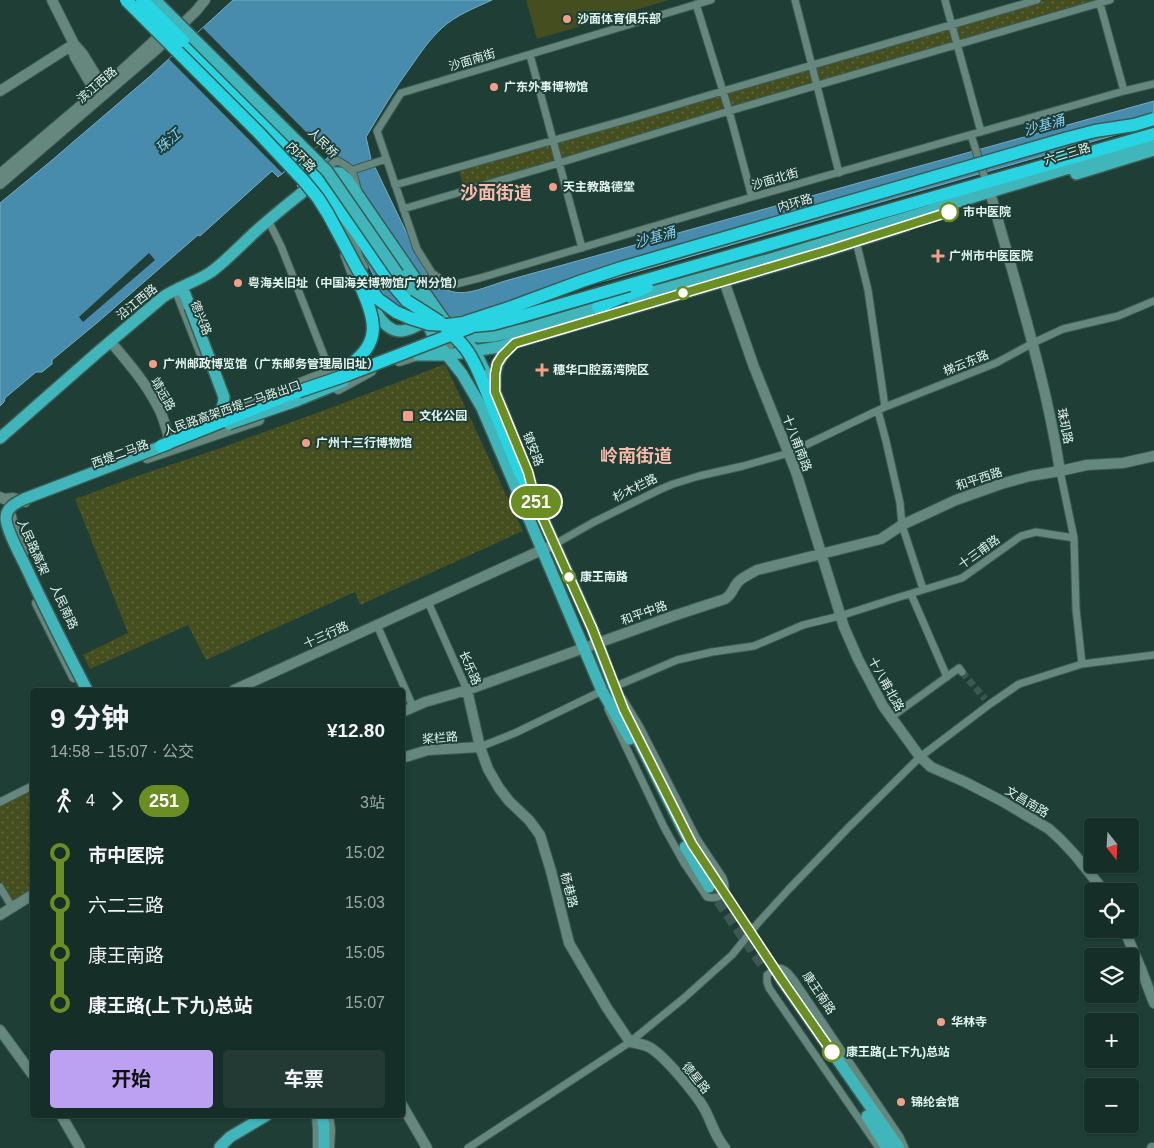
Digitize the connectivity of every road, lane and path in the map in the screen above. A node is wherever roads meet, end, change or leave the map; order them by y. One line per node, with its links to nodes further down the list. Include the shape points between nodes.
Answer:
1 (52, 0): 16 (street)
2 (126, 0): 49 (highway, 内环路, bridge, via 294,169 318,198)
3 (142, 0): 40 (highway, 内环路, bridge)
4 (155, 0): 61 (main road, 人民桥, bridge, via 327,171 422,311)
5 (163, 0): 61 (main road, 人民桥, bridge, via 330,169 424,306)
6 (200, 0): 25 (street, 滨江西路)
7 (205, 0): 25 (street, 滨江西路, via 157,49)
8 (710, 0): 14 (street, 沙面南街)
9 (794, 0): 19 (street)
10 (945, 0): 15 (street)
11 (1037, 0): 15 (street)
12 (1110, 0): 13 (street)
13 (1100, 1): 17 (street); 24 (street)
14 (696, 4): 18 (street, 沙面南街); 23 (street)
15 (952, 26): 17 (street); 19 (street)
16 (74, 44): 22 (street); 25 (street, via 82,53)
17 (957, 44): 21 (street); 28 (street)
18 (530, 55): 31 (street); 34 (street, 沙面南街, via 401,93 377,131)
19 (812, 66): 21 (street); 23 (street)
20 (1154, 84): 24 (street, 沙面北街)
21 (816, 85): 26 (street); 37 (street)
22 (0, 91)
23 (723, 91): 26 (street); 31 (street)
24 (1124, 91): 28 (street, 沙面北街)
25 (101, 92): 38 (street, 滨江西路); 41 (street, 滨江西路)
26 (729, 111): 35 (street); 44 (street)
27 (1154, 119): 56 (highway, 内环路, bridge, via 1068,138 638,263)
28 (981, 132): 30 (street, 沙面北街)
29 (1154, 134): 50 (highway)
30 (971, 135): 37 (street, 沙面北街); 39 (street)
31 (553, 141): 35 (street); 42 (street)
32 (1154, 142): 59 (main road, 六二三路, via 774,258)
33 (1154, 150): 45 (main road, 六二三路)
34 (385, 160): 36 (street); 42 (street, 沙面南街)
35 (559, 164): 47 (street); 52 (street)
36 (353, 170): 40 (street, via 336,160); 46 (street)
37 (839, 173): 44 (street, 沙面北街)
38 (0, 174)
39 (984, 174)
40 (317, 180): 43 (main road, 沿江西路); 46 (main road, via 340,173); 57 (highway, 内环路)
41 (0, 184)
42 (395, 185): 47 (street, 沙面南街)
43 (298, 196): 48 (main road, 沿江西路); 60 (street, via 312,193 328,203 350,236 364,286); 69 (street, via 311,197 324,212 367,317 369,327 363,348)
44 (752, 197): 52 (street, 沙面北街)
45 (992, 199): 51 (main road, 六二三路); 65 (street, 珠玑路)
46 (363, 201): 61 (main road)
47 (403, 210): 53 (street, 沙面南街)
48 (268, 220): 55 (main road, 沿江西路, via 215,269); 70 (street)
49 (335, 227): 56 (highway, 内环路, bridge, via 373,293 396,312 422,322 438,325 463,322); 69 (highway, bridge, via 373,323 368,347 361,357)
50 (789, 239): 57 (highway, 内环路, bridge, via 484,325 443,324); 59 (highway)
51 (856, 241): 54 (main road, 六二三路); 75 (street, via 868,290)
52 (582, 248): 53 (street, 沙面北街, via 456,284 432,274)
53 (416, 249)
54 (724, 281): 62 (main road, 六二三路); 83 (street, 十八甫南路)
55 (179, 288): 63 (main road, 沿江西路); 77 (street, 德兴路, via 179,296); 79 (main road, bridge, via 185,294 224,397 221,412)
56 (563, 288): 82 (highway, bridge, via 484,322)
57 (407, 301): 72 (highway, bridge, via 461,342)
58 (1154, 301): 65 (street, 梯云东路, via 1118,316 1063,329)
59 (598, 307): 62 (main road, 六二三路)
60 (377, 314): 61 (main road, via 387,326 399,331 412,329); 69 (street, 西堤二马路, via 378,333 374,346 362,358)
61 (436, 316): 62 (main road, 六二三路, via 463,332 479,337); 66 (main road, via 431,333); 66 (street, via 451,332 452,340); 67 (main road, 镇安路)
62 (533, 332): 64 (main road, 六二三路)
63 (110, 341): 80 (main road, 沿江西路); 82 (street, 靖远路, via 157,405)
64 (515, 343): 67 (main road, 六二三路); 74 (main road, via 497,364)
65 (1033, 343): 75 (street, 梯云东路, via 996,363); 85 (street, 珠玑路)
66 (445, 350): 67 (main road, 六二三路); 68 (main road, 六二三路); 73 (main road)
67 (475, 351): 74 (main road, 镇安路)
68 (418, 355): 71 (street, 西堤二马路); 73 (main road, via 446,362)
69 (344, 368): 70 (street, 西堤二马路); 72 (main road, bridge, via 420,342 437,340 458,347); 79 (main road, bridge)
70 (330, 371): 77 (street, 西堤二马路)
71 (367, 372): 78 (street); 81 (street, 西堤二马路, via 329,393); 82 (main road, 人民路高架西堤二马路出口, bridge, via 252,417)
72 (479, 373): 88 (highway)
73 (462, 374): 93 (main road, via 487,418)
74 (495, 392): 88 (main road, 镇安路, via 528,472)
75 (885, 407): 76 (street, 梯云东路)
76 (878, 411): 83 (street, 梯云东路); 90 (street, via 900,503)
77 (224, 413): 78 (street); 82 (street, 西堤二马路)
78 (241, 416): 81 (street)
79 (204, 426): 82 (main road, bridge)
80 (1, 438)
81 (203, 438): 87 (street, 西堤二马路)
82 (165, 442): 87 (street, 西堤二马路); 108 (main road, 人民路高架, bridge, via 24,499 12,505 7,513 6,523 14,543)
83 (789, 453): 92 (street, 杉木栏路, via 673,484); 94 (street, 十八甫南路)
84 (1154, 456): 85 (street, 和平西路)
85 (1060, 471): 90 (street, 和平西路, via 1030,476 961,498); 91 (street, 珠玑路)
86 (0, 497): 87 (street)
87 (20, 500): 109 (street, 人民南路, via 11,516 15,532)
88 (536, 503): 92 (main road, 镇安路)
89 (1, 524): 107 (street, 人民南路)
90 (902, 525): 94 (street, 和平西路, via 880,539); 95 (street)
91 (1074, 538): 95 (street, 十三甫路, via 1036,532 1021,536 962,578); 103 (street, 珠玑路, via 1076,609)
92 (555, 544): 93 (street); 100 (main road)
93 (542, 550): 97 (street); 101 (main road)
94 (821, 553): 98 (street, 十八甫南路); 100 (street, 和平中路, via 757,570 738,582 725,599)
95 (923, 589): 96 (street, 十三甫路)
96 (911, 594): 98 (street, 十三甫路); 105 (street)
97 (428, 602): 99 (street, 十三行路); 113 (street, 长乐路)
98 (840, 616): 106 (street, 十三甫路, via 795,627 754,646 677,660); 117 (street, 十八甫北路, via 858,659)
99 (377, 625): 110 (street, 十三行路); 111 (street)
100 (598, 643): 101 (street, 和平中路); 106 (main road)
101 (584, 648): 113 (street, 和平中路); 114 (main road)
102 (1154, 655): 103 (street)
103 (1082, 664): 120 (street, via 1019,684 987,702)
104 (961, 670): 105 (street)
105 (947, 677): 117 (street)
106 (614, 687): 114 (main road, via 713,884 692,861); 114 (street, via 634,716 693,831 723,878 726,885 720,896 711,898 704,894 674,846 613,722)
107 (80, 688)
108 (86, 688)
109 (92, 688)
110 (239, 688)
111 (405, 688)
112 (405, 689): 115 (street)
113 (467, 690): 115 (street, 和平中路); 118 (street, 长乐路)
114 (602, 690): 118 (street)
115 (413, 707): 116 (street, 和平中路)
116 (405, 711)
117 (890, 718): 120 (street, 十八甫北路)
118 (480, 747): 119 (street, 桨栏路, via 428,750); 131 (street, 杨巷路, via 498,788 540,835 569,943)
119 (405, 757)
120 (920, 757): 123 (street, 文昌南路, via 931,767 1002,801 1049,829); 131 (street, via 789,889 732,955)
121 (30, 787): 122 (street)
122 (0, 802)
123 (1098, 883)
124 (0, 887): 126 (street)
125 (30, 896): 126 (street)
126 (12, 907): 127 (street)
127 (0, 915)
128 (1128, 938): 129 (street)
129 (1154, 1003)
130 (0, 1030): 132 (street)
131 (630, 1042): 146 (street); 147 (street, 德星路, via 651,1048 672,1069 698,1099)
132 (30, 1071)
133 (405, 1110): 145 (street)
134 (63, 1118): 140 (street)
135 (262, 1118): 141 (main road, via 230,1137)
136 (269, 1118): 141 (street)
137 (316, 1118): 142 (street)
138 (322, 1118): 143 (main road)
139 (328, 1118): 144 (street)
140 (80, 1148)
141 (219, 1148)
142 (318, 1148)
143 (324, 1148)
144 (329, 1148)
145 (427, 1148)
146 (468, 1148)
147 (725, 1148)
148 (879, 1148): 151 (street, 康王南路, via 769,988 767,975 776,968 784,969 794,980)
149 (887, 1148): 150 (main road, 康王南路, via 777,979)
150 (899, 1148)
151 (905, 1148)

